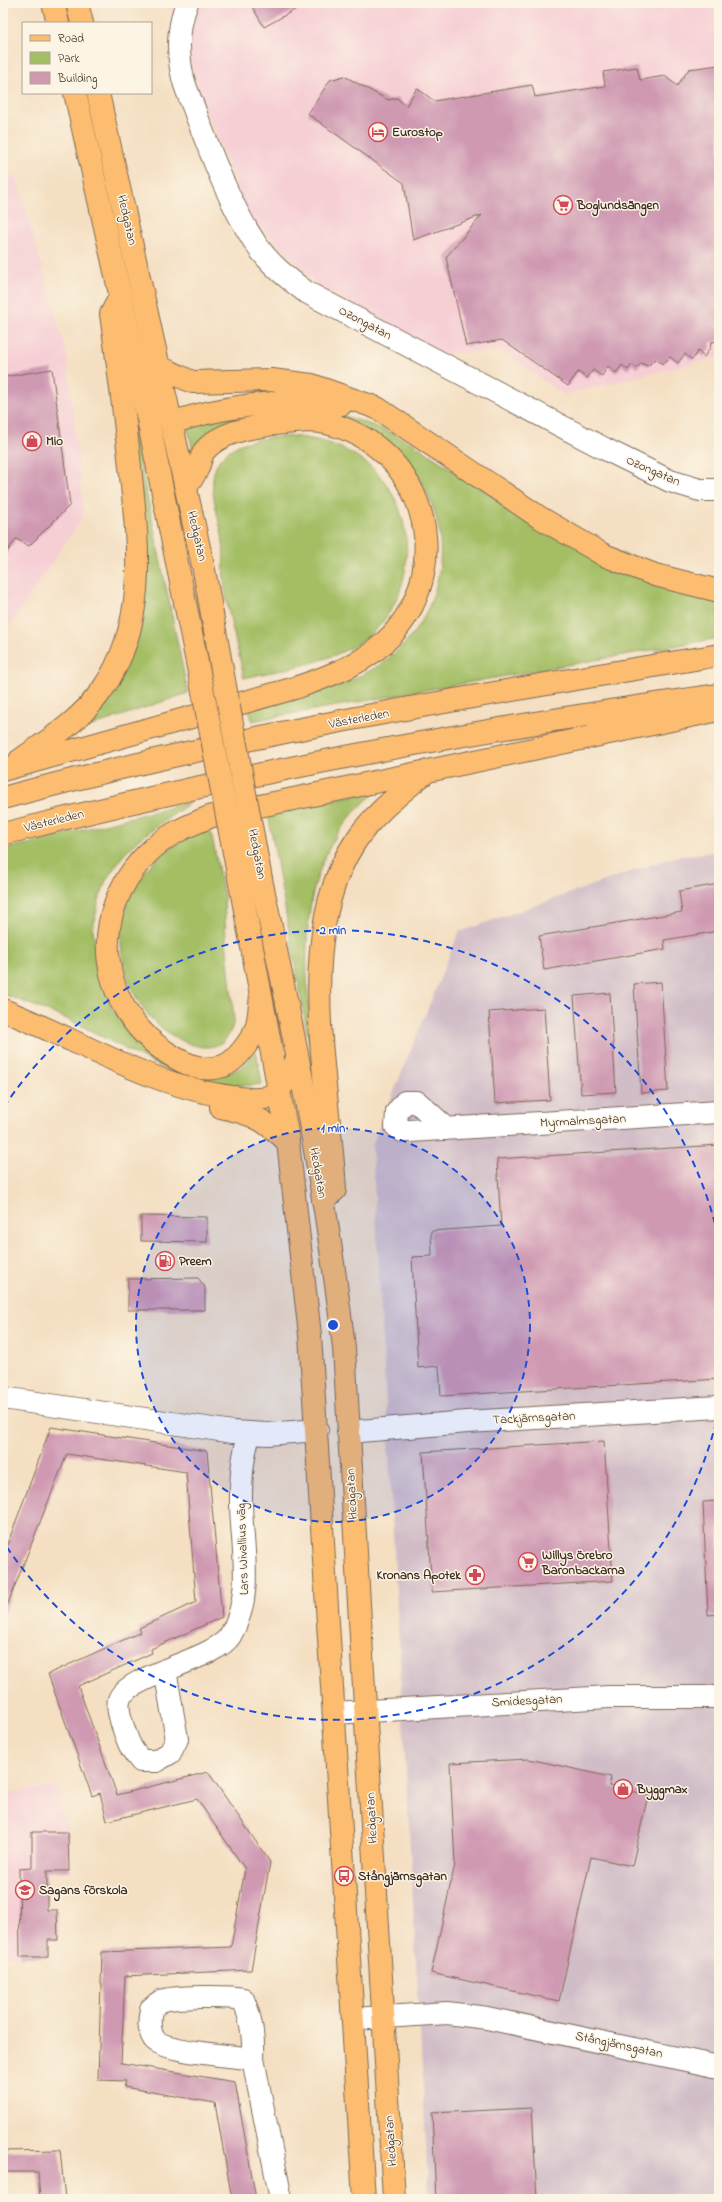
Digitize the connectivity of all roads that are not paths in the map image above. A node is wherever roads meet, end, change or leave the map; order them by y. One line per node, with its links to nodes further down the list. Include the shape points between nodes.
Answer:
1 (53, 3): 4 (main road)
2 (77, 3): 5 (main road)
3 (187, 3): 14 (street, Ozongatan, via 182,16 179,48 183,78 238,213 254,242 284,275 306,292 670,481 700,490)
4 (58, 22)
5 (82, 22)
6 (75, 94): 8 (main road, Hedgatan)
7 (98, 94): 9 (main road, Hedgatan)
8 (121, 295): 12 (main road, Hedgatan); 19 (main road, via 111,314 127,435 138,566 136,598 129,635 112,674 89,706 60,733)
9 (160, 367): 10 (main road, via 192,382 286,381 312,386); 11 (main road, Hedgatan)
10 (352, 399): 11 (main road, via 340,406 305,401 229,408); 15 (main road, via 377,408 544,521 604,555 655,575)
11 (172, 423): 12 (main road); 13 (main road, Hedgatan)
12 (150, 428): 23 (main road, Hedgatan, bridge)
13 (186, 487): 19 (main road, via 197,471 204,451 232,433 259,426 298,422 325,423 353,433 369,442 397,466 408,482 421,512 426,542 425,562 410,610 391,636 376,650 345,669 323,678); 25 (main road, Hedgatan, bridge, via 206,578 261,879)
14 (719, 490)
15 (719, 591)
16 (719, 655): 21 (main road, Västerleden, via 354,719 146,762)
17 (719, 695): 22 (main road, Västerleden, via 591,713 327,761 154,797)
18 (719, 710): 20 (main road)
19 (3, 770)
20 (428, 770): 23 (main road, via 212,816 169,836 147,853 127,878 114,903 108,932 108,962 113,984 125,1009 139,1028 159,1047 184,1064 206,1069 224,1066 237,1058 256,1026); 31 (main road, via 368,825 344,858 329,896 319,972 335,1190)
21 (3, 798)
22 (3, 834)
23 (261, 995): 26 (main road, Hedgatan)
24 (3, 1010): 27 (main road, via 168,1082)
25 (297, 1057): 26 (main road, via 294,1070); 31 (main road, Hedgatan)
26 (278, 1089): 27 (main road, via 260,1098); 30 (main road, Hedgatan)
27 (212, 1095): 30 (main road, via 216,1105 244,1112 264,1121)
28 (719, 1112): 29 (street, Myrmalmsgatan)
29 (447, 1129)
30 (287, 1137): 34 (main road, Hedgatan, via 310,1335)
31 (323, 1201): 35 (main road, Hedgatan, via 337,1282 344,1348)
32 (3, 1398): 36 (street)
33 (719, 1407): 35 (street, Tackjärnsgatan)
34 (317, 1430): 35 (main road); 36 (street); 40 (main road, Hedgatan)
35 (348, 1432): 39 (main road, Hedgatan)
36 (250, 1433): 37 (street, Lars Wivallius väg, via 245,1448 241,1496 246,1579 244,1601 237,1622 229,1638 215,1648)
37 (165, 1670)
38 (719, 1697): 39 (street, Smidesgatan, via 609,1697)
39 (365, 1711): 40 (street, Smidesgatan); 41 (main road, Hedgatan)
40 (334, 1712): 42 (main road, Hedgatan)
41 (384, 2017): 42 (street, Stångjärnsgatan); 44 (street, Stångjärnsgatan, via 447,2014 487,2018); 47 (main road, Hedgatan)
42 (352, 2019): 46 (main road, Hedgatan)
43 (253, 2059): 43 (street, via 170,2048 155,2040 148,2024 151,2009 160,2001 180,1998 233,1997 243,2000 248,2011 254,2048); 45 (street)
44 (719, 2067)
45 (281, 2199)
46 (364, 2199)
47 (394, 2199)

